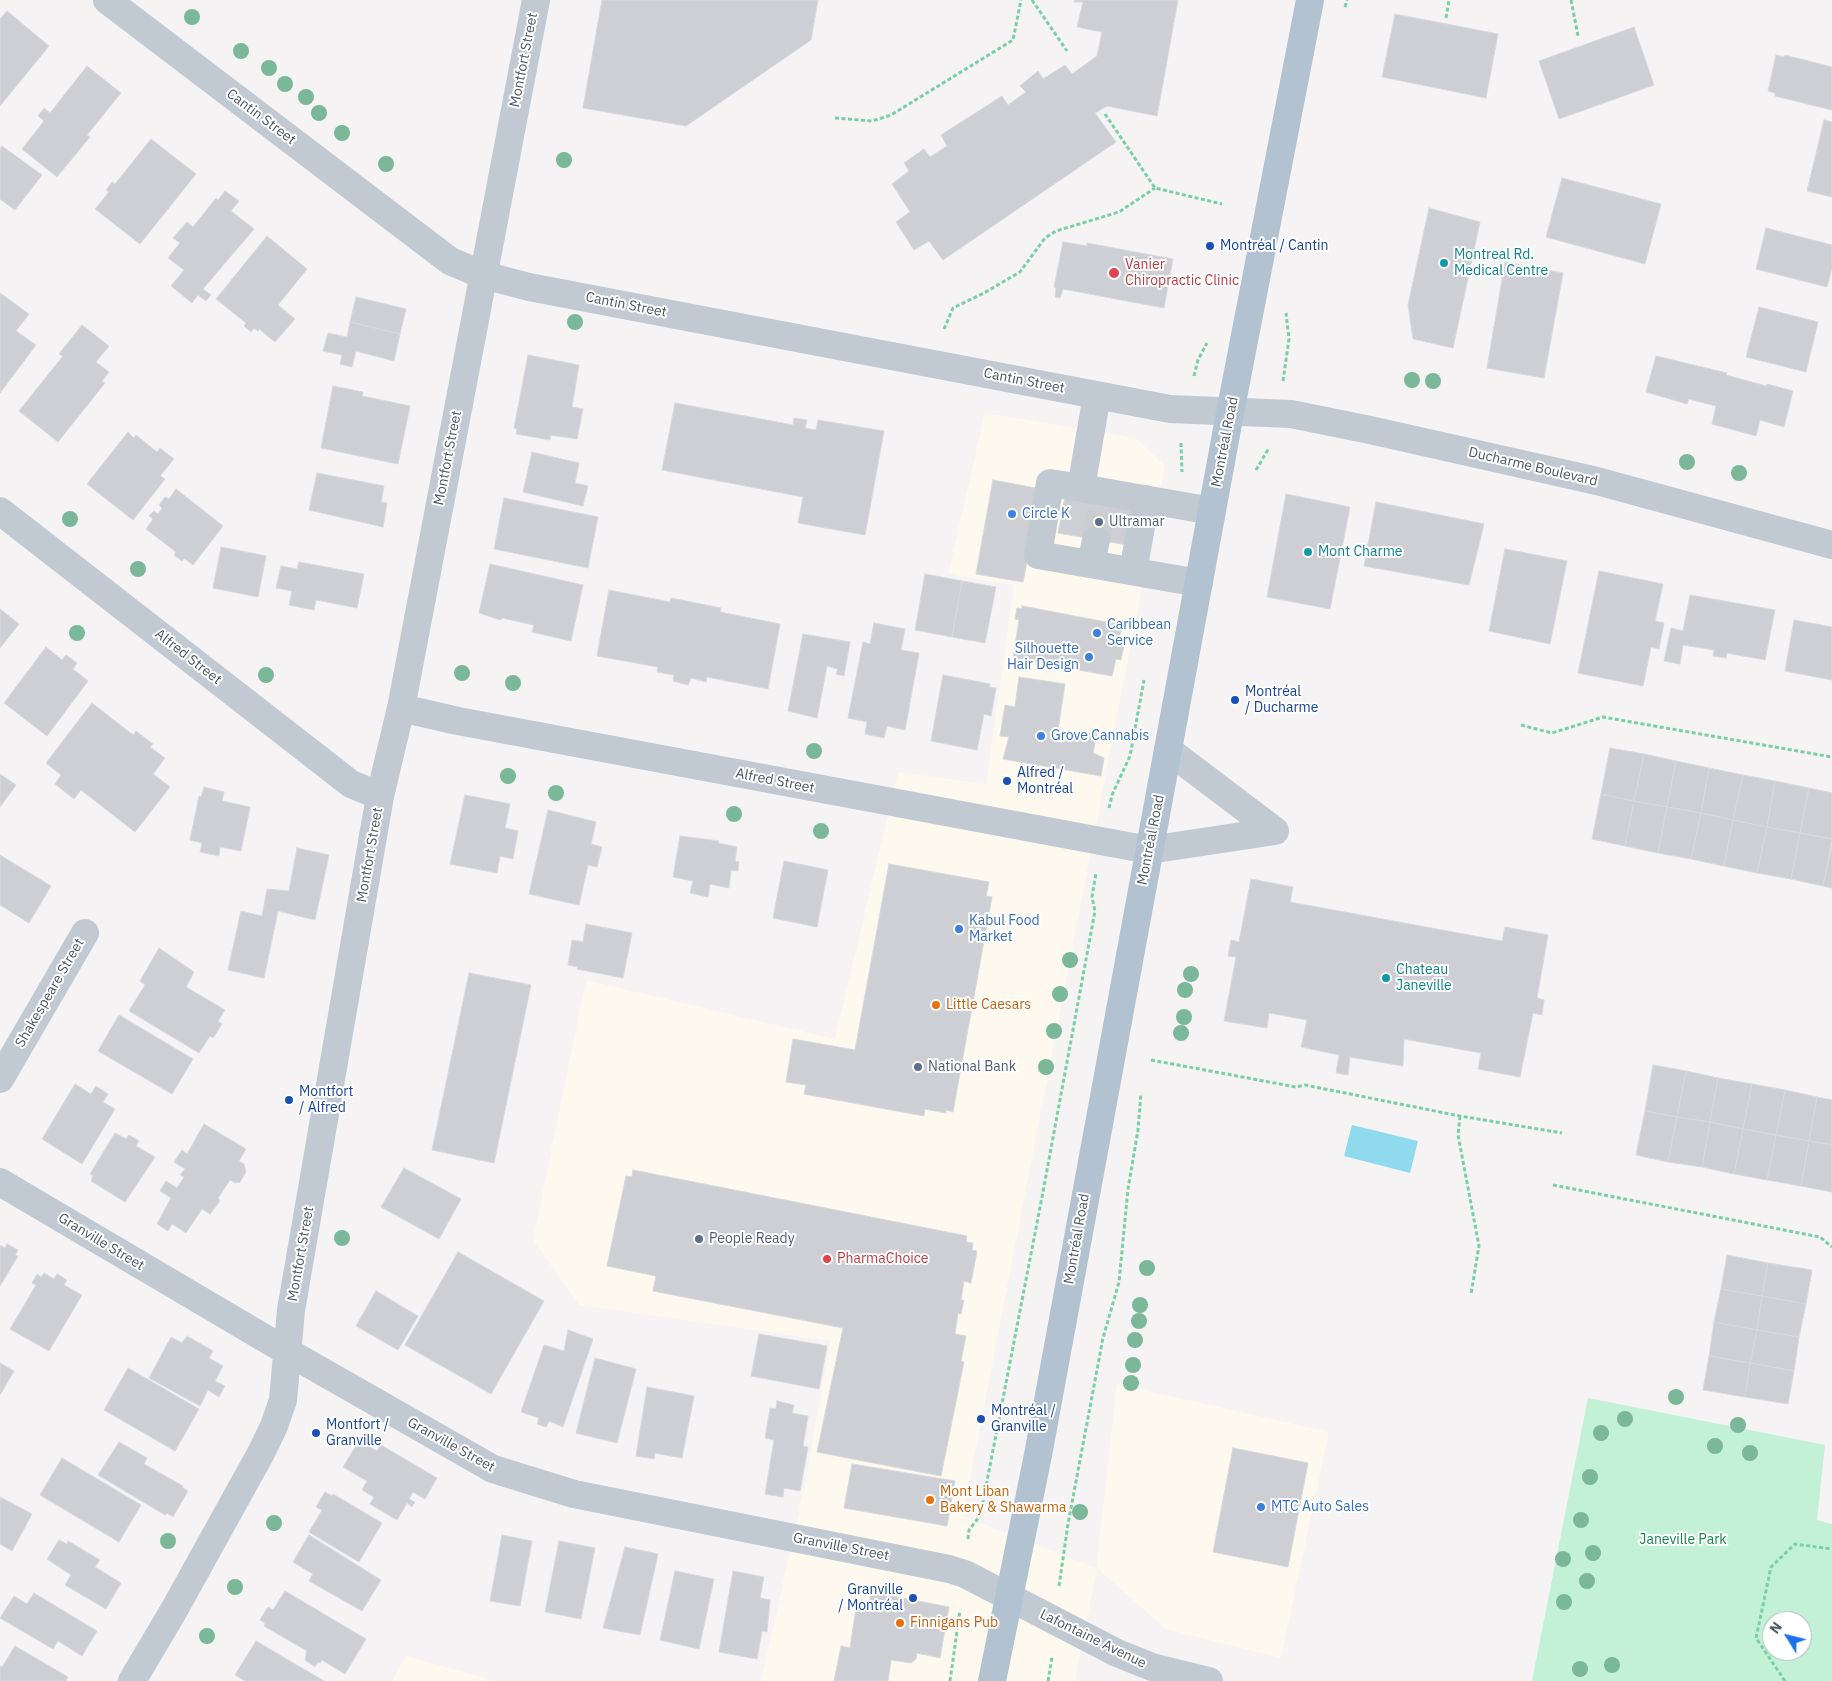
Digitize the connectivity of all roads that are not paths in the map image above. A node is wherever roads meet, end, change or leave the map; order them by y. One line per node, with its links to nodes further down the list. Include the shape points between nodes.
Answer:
1 (107, 0): 4 (street, Cantin Street, via 450,261)
2 (536, 0): 4 (street, Montfort Street)
3 (1310, 0): 6 (main road, Montréal Road)
4 (483, 275): 5 (street, Cantin Street, via 529,287); 14 (street, Montfort Street)
5 (1097, 395): 6 (street, Cantin Street, via 1170,409); 7 (street)
6 (1230, 413): 10 (main road, Montréal Road); 11 (street, Ducharme Boulevard, via 1291,414 1370,430 1597,481)
7 (1096, 494): 8 (street); 12 (street, via 1050,482 1038,555 1094,552)
8 (1146, 499): 10 (street); 12 (street)
9 (0, 511): 16 (street, Alfred Street, via 351,784)
10 (1212, 511): 13 (main road, Montréal Road)
11 (1832, 545)
12 (1133, 571): 13 (street)
13 (1199, 583): 15 (main road, Montréal Road)
14 (401, 708): 16 (street, Montfort Street); 17 (street, Alfred Street)
15 (1168, 750): 17 (main road, Montréal Road); 17 (street, Alfred Street, via 1275,831)
16 (380, 796): 21 (street, Montfort Street, via 291,1310)
17 (1149, 850): 22 (main road, Montréal Road)
18 (85, 933): 19 (street, Shakespeare Street)
19 (0, 1079)
20 (0, 1182): 21 (street, Granville Street)
21 (288, 1352): 22 (street, Granville Street, via 492,1469 574,1494 949,1569); 23 (street, Montfort Street, via 283,1400 274,1426)
22 (1010, 1597): 24 (main road, Montréal Road); 25 (street, Lafontaine Avenue, via 1117,1653 1159,1669)
23 (132, 1681)
24 (992, 1681)
25 (1208, 1681)

